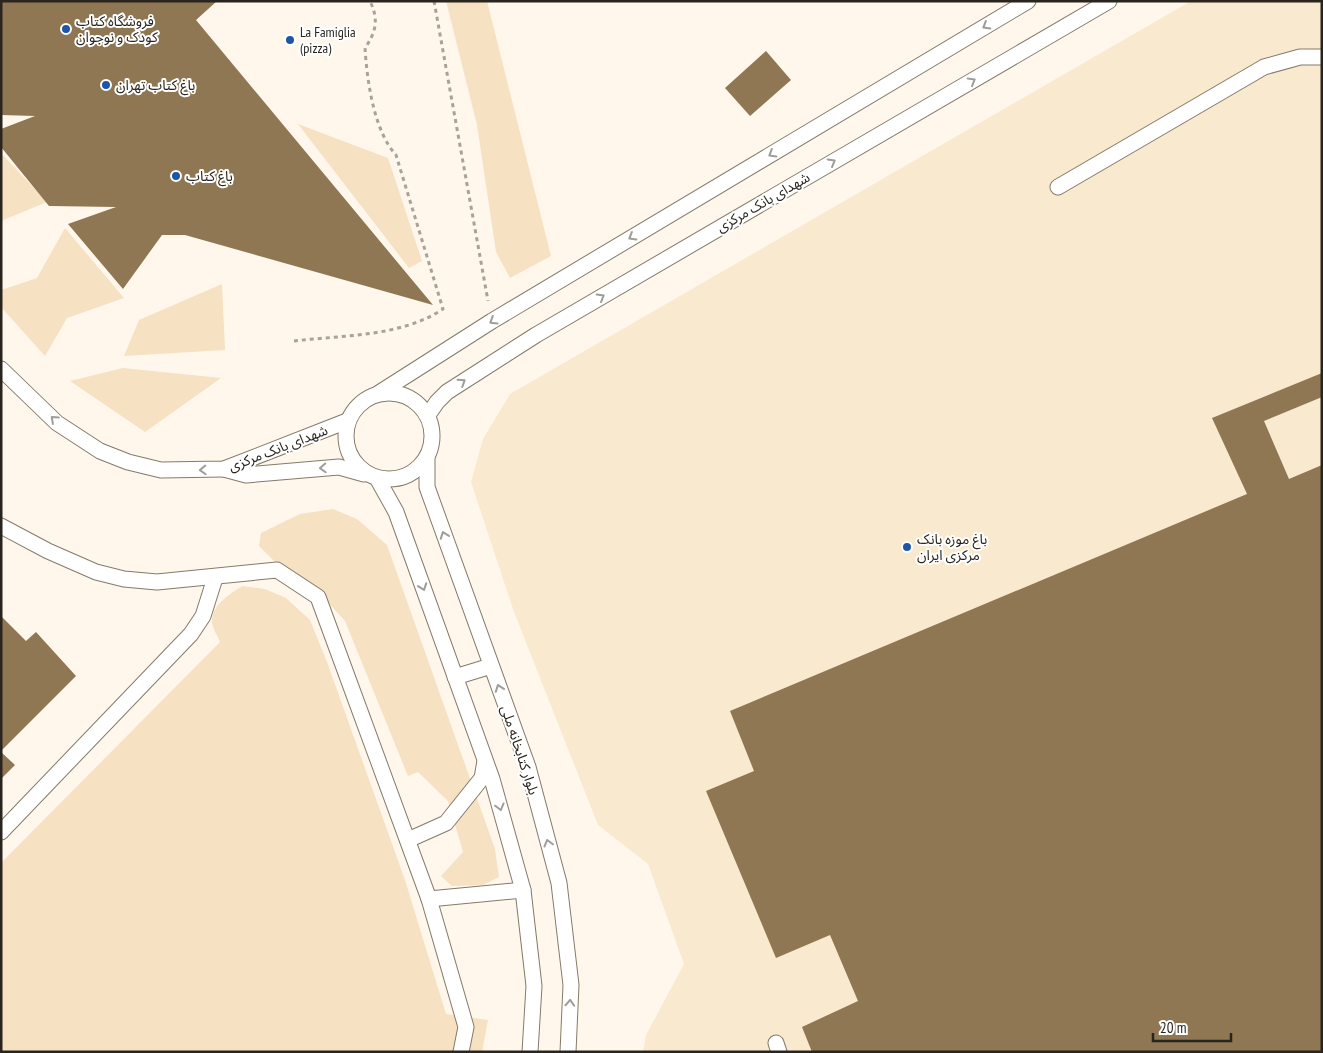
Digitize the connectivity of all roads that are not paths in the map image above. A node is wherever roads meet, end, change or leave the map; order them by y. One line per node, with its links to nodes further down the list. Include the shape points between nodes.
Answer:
1 (1028, 1): 6 (lane, one-way to 6, via 492,321)
2 (1109, 1): 7 (lane, شهدای بانک مرکزی, one-way to 2, via 448,392 536,334)
3 (1322, 57): 4 (lane, via 1300,57 1264,67)
4 (1058, 187)
5 (1, 369): 10 (lane, شهدای بانک مرکزی, one-way to 5, via 161,470 100,451 57,423)
6 (379, 393): 7 (lane, via 407,396); 8 (lane, via 355,408)
7 (428, 415): 9 (lane, via 432,444)
8 (348, 421): 10 (lane, شهدای بانک مرکزی); 11 (lane, via 346,447 351,459)
9 (427, 457): 11 (lane, via 418,469 406,476 392,479); 14 (lane, بلوار کتابخانه ملی, one-way to 9, via 427,486)
10 (224, 469): 11 (lane, one-way to 10, via 339,467 254,474)
11 (374, 477): 15 (lane, one-way to 15, via 396,512)
12 (1, 526): 13 (lane, via 96,572 124,579 157,582)
13 (215, 578): 17 (lane, via 203,616 192,634); 18 (lane, via 277,570 318,597)
14 (491, 666): 15 (lane); 23 (lane, بلوار کتابخانه ملی, one-way to 14, via 571,985 559,883 528,768)
15 (456, 677): 16 (lane)
16 (486, 759): 18 (lane, via 482,778 446,823); 19 (lane, one-way to 19)
17 (1, 832)
18 (408, 840): 20 (lane)
19 (523, 890): 20 (lane); 22 (lane, via 534,986)
20 (429, 899): 21 (lane, via 466,1027)
21 (461, 1052)
22 (530, 1052)
23 (568, 1052)

